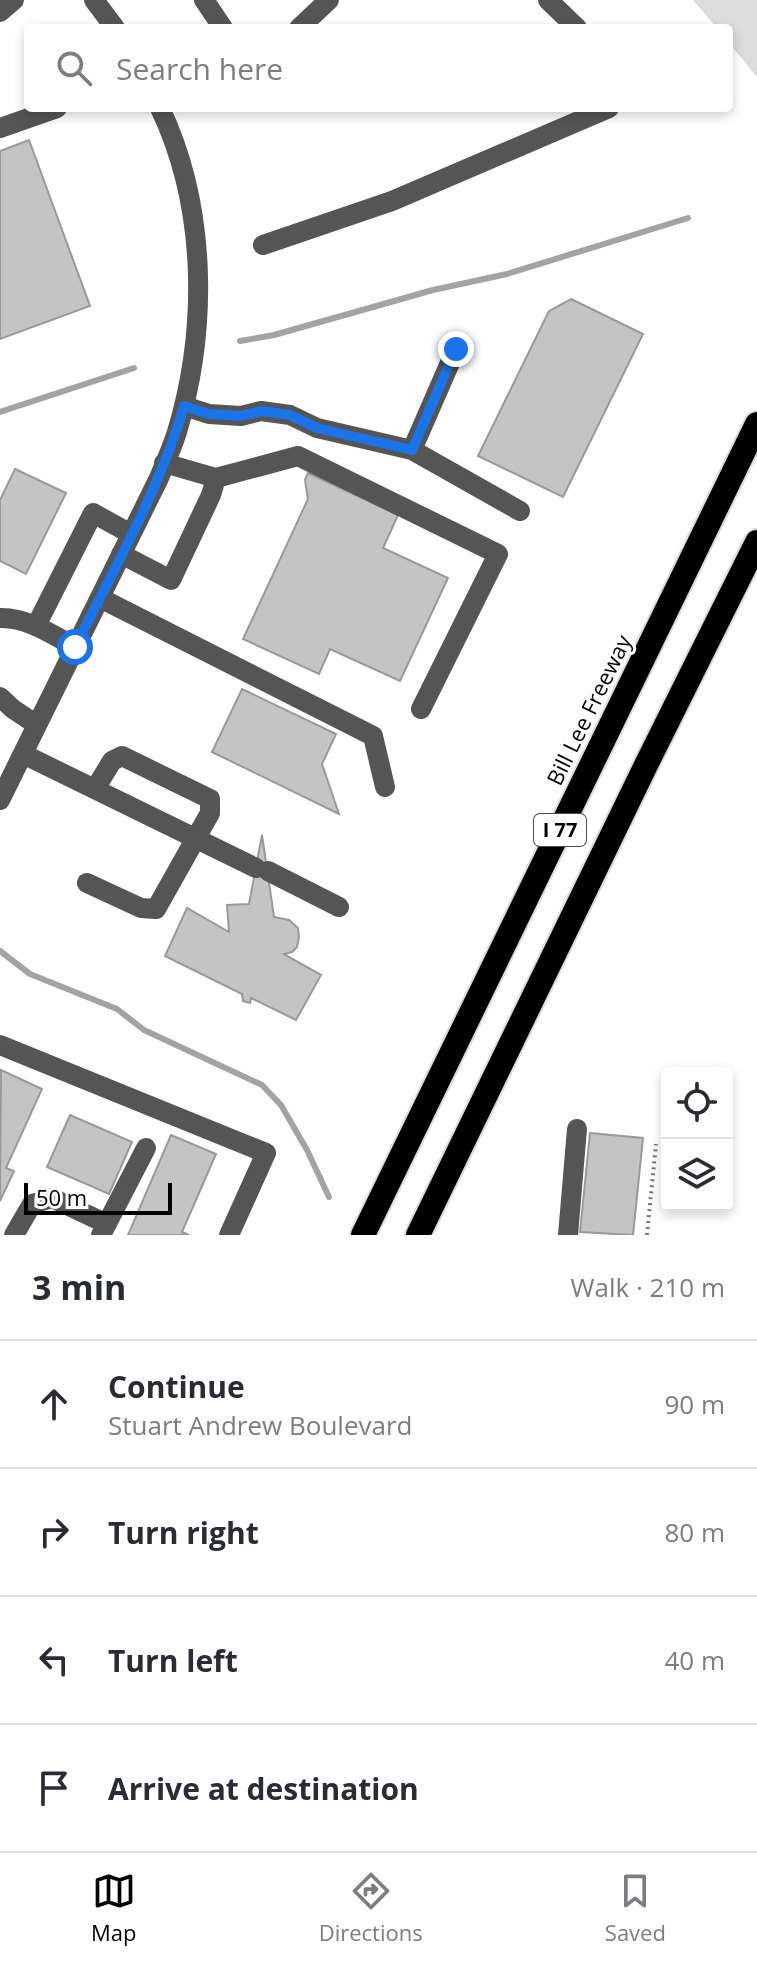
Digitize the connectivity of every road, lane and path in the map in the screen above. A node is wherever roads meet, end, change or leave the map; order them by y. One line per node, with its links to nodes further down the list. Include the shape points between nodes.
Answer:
1 (14, 0): 6 (street)
2 (94, 0): 7 (street)
3 (204, 0): 8 (street)
4 (329, 0): 9 (street)
5 (548, 0): 10 (street)
6 (0, 12)
7 (112, 24)
8 (220, 24)
9 (303, 24)
10 (573, 24)
11 (46, 112): 14 (street)
12 (162, 112): 17 (street, via 188,191 198,265 194,354)
13 (600, 112): 15 (street, via 392,201)
14 (0, 128)
15 (263, 245)
16 (456, 349): 19 (street)
17 (184, 406): 19 (street, via 218,415 290,415 317,428); 20 (street)
18 (757, 424): 47 (highway, Bill Lee Freeway / I 77)
19 (412, 450): 22 (street)
20 (164, 463): 21 (street); 23 (street)
21 (216, 478): 25 (street, via 171,580); 31 (street, via 298,456 498,554)
22 (520, 511)
23 (131, 534): 25 (street); 28 (street, via 93,513)
24 (757, 542): 48 (highway, I 77)
25 (121, 554): 26 (street)
26 (100, 598): 29 (street); 34 (street, via 373,736)
27 (0, 618): 28 (street)
28 (36, 626): 29 (street)
29 (75, 647): 32 (street)
30 (0, 697): 32 (street)
31 (421, 709)
32 (37, 725): 33 (street)
33 (23, 754): 35 (street); 36 (street)
34 (385, 787)
35 (95, 789): 37 (street); 37 (street, via 112,761 122,756 210,799 210,813)
36 (0, 800)
37 (196, 839): 38 (street, via 156,909 141,908); 39 (street)
38 (87, 883)
39 (339, 907)
40 (0, 1045): 46 (street, via 266,1153)
41 (577, 1129): 49 (street)
42 (656, 1144): 50 (path)
43 (146, 1148): 44 (street)
44 (104, 1229): 45 (street, via 52,1198 32,1204)
45 (14, 1235)
46 (229, 1235)
47 (363, 1235)
48 (418, 1235)
49 (568, 1235)
50 (647, 1235)

